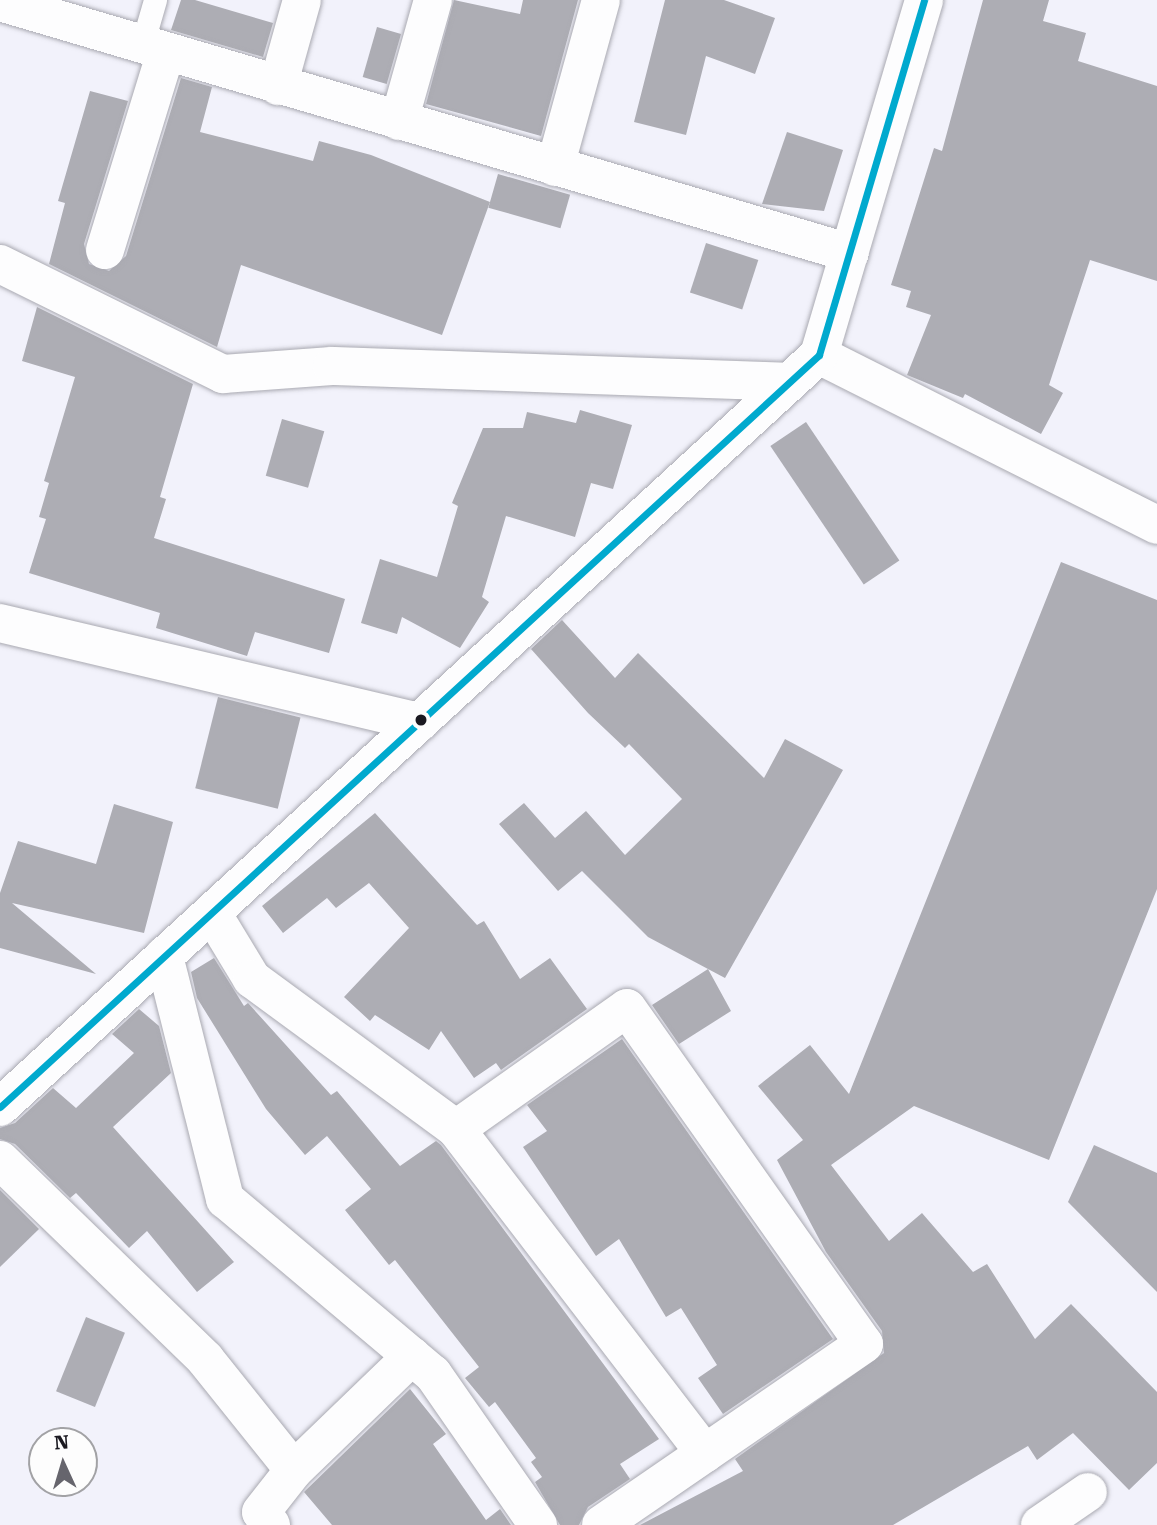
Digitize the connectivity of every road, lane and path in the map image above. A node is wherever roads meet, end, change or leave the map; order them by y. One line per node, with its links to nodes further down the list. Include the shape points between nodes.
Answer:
1 (155, 0): 7 (lane)
2 (302, 0): 8 (street)
3 (433, 0): 9 (street)
4 (601, 0): 10 (street)
5 (923, 0): 12 (street)
6 (0, 2): 7 (street)
7 (154, 49): 8 (street); 11 (street)
8 (278, 86): 9 (street)
9 (399, 121): 10 (street)
10 (555, 167): 12 (street)
11 (105, 250)
12 (850, 253): 14 (street)
13 (1, 269): 15 (street, via 223,374 332,366)
14 (819, 355): 15 (street); 16 (street)
15 (789, 382): 18 (street)
16 (1157, 525)
17 (0, 623): 18 (street)
18 (419, 722): 19 (street)
19 (212, 913): 20 (street); 22 (street, via 252,979)
20 (164, 956): 21 (street); 24 (street, via 225,1199)
21 (0, 1107)
22 (456, 1129): 25 (street); 25 (street, via 626,1008 863,1343)
23 (0, 1160): 26 (street, via 205,1359)
24 (412, 1356): 26 (street); 29 (street, via 433,1374)
25 (705, 1454): 30 (street)
26 (294, 1470): 28 (street, via 261,1512)
27 (1088, 1492): 31 (street)
28 (271, 1525)
29 (538, 1525)
30 (601, 1525)
31 (1040, 1525)

